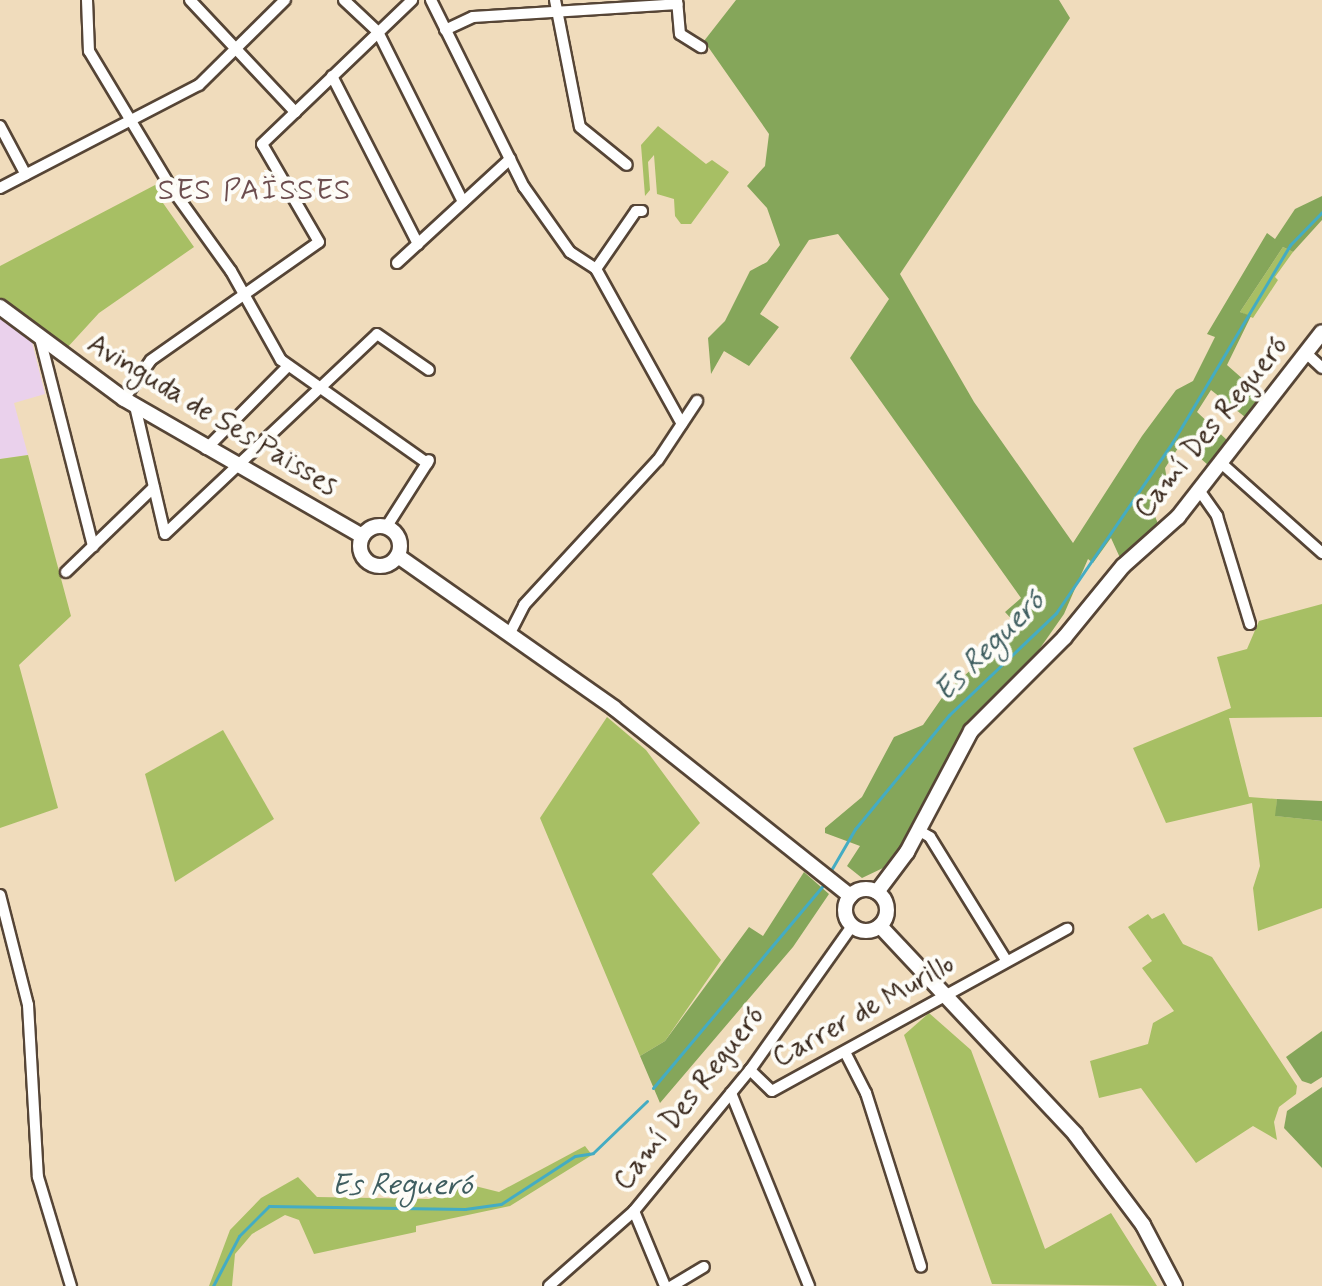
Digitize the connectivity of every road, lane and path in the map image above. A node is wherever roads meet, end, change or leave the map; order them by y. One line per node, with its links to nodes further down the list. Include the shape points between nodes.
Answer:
1 (87, 0): 15 (street, via 89,51)
2 (190, 0): 12 (street)
3 (285, 0): 12 (street)
4 (344, 0): 10 (street)
5 (412, 0): 10 (street)
6 (431, 0): 9 (street)
7 (678, 2): 8 (street); 11 (street, via 680,34)
8 (555, 4): 9 (street, via 473,17); 18 (street, via 580,127)
9 (445, 30): 17 (street)
10 (378, 32): 13 (street); 21 (street)
11 (701, 47)
12 (235, 48): 14 (street); 15 (street, via 199,85)
13 (332, 76): 14 (street); 23 (street)
14 (295, 112): 26 (street, via 262,144 319,242)
15 (130, 122): 19 (street); 26 (street)
16 (0, 126): 19 (street)
17 (510, 159): 21 (street); 25 (street, via 570,252)
18 (627, 165)
19 (26, 175): 20 (street)
20 (0, 188)
21 (463, 202): 23 (street)
22 (642, 211): 25 (street, via 636,211)
23 (418, 244): 24 (street)
24 (397, 263)
25 (596, 269): 37 (street)
26 (244, 294): 31 (street); 36 (street, via 151,360)
27 (0, 307): 29 (main road, Avinguda de Ses Païsses)
28 (1322, 332): 30 (main road, Camí Des Regueró)
29 (40, 338): 36 (main road, Avinguda de Ses Païsses); 45 (street)
30 (1306, 353): 32 (street); 39 (main road, Camí Des Regueró)
31 (288, 366): 34 (street); 38 (street)
32 (1322, 368)
33 (429, 370): 34 (street, via 377,334)
34 (318, 389): 40 (street); 43 (street, via 429,461)
35 (697, 401): 37 (street)
36 (129, 402): 38 (main road, Avinguda de Ses Païsses); 41 (street)
37 (682, 424): 50 (street, via 658,460 524,605)
38 (206, 449): 40 (main road, Avinguda de Ses Païsses)
39 (1220, 462): 42 (main road, Camí Des Regueró); 46 (street)
40 (237, 467): 41 (street, via 165,534); 44 (main road, Avinguda de Ses Païsses)
41 (154, 487): 45 (street)
42 (1199, 490): 49 (street, via 1217,516); 51 (main road, Camí Des Regueró, via 971,731)
43 (387, 526): 44 (main road, via 373,527); 47 (main road, via 398,535)
44 (362, 536): 47 (main road, via 360,550 367,562 388,565)
45 (93, 546): 48 (street)
46 (1322, 553)
47 (398, 556): 50 (main road)
48 (66, 572)
49 (1250, 624)
50 (511, 631): 54 (main road)
51 (918, 830): 52 (main road, Camí Des Regueró); 58 (street, via 930,837)
52 (877, 892): 54 (main road, via 860,890); 56 (main road, via 887,908)
53 (0, 895): 66 (street, via 28,1005 38,1177)
54 (850, 896): 55 (main road, via 845,908)
55 (852, 926): 56 (main road, via 869,931); 61 (street, Camí Des Regueró)
56 (880, 926): 59 (main road)
57 (1067, 929): 58 (street, Carrer de Murillo)
58 (1006, 960): 59 (street, Carrer de Murillo)
59 (946, 993): 60 (street, Carrer de Murillo); 71 (main road, via 1109,1176)
60 (846, 1054): 61 (street, Carrer de Murillo, via 772,1091); 64 (street, via 866,1093)
61 (750, 1070): 62 (street, Camí Des Regueró)
62 (731, 1093): 63 (street, Camí Des Regueró); 70 (street)
63 (634, 1211): 67 (street, Camí Des Regueró); 68 (street)
64 (921, 1266)
65 (704, 1267): 69 (street)
66 (71, 1286)
67 (549, 1286)
68 (665, 1286)
69 (672, 1286)
70 (809, 1286)
71 (1175, 1286)

